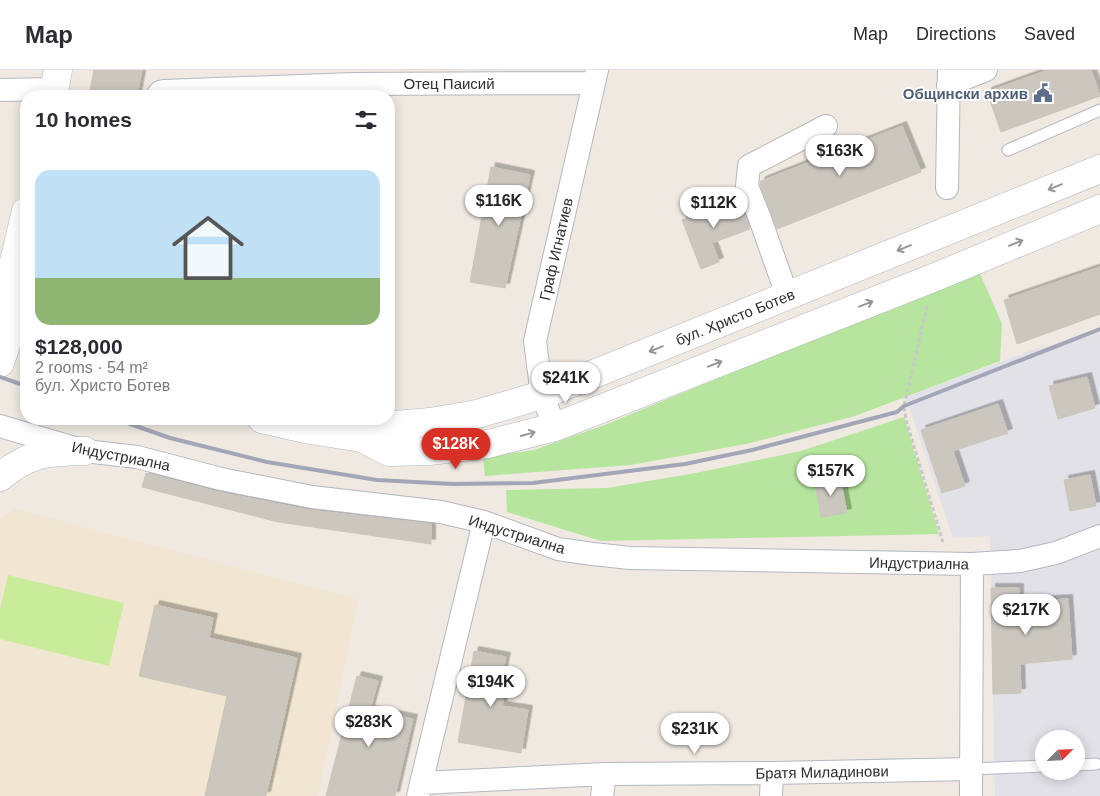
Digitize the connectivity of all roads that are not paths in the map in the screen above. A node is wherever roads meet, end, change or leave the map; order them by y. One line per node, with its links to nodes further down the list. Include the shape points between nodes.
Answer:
1 (986, 70): 3 (street)
2 (596, 77): 6 (street, Отец Паисий); 18 (street, Граф Игнатиев, via 535,341)
3 (948, 78): 11 (street)
4 (55, 85): 5 (street)
5 (0, 90)
6 (352, 90)
7 (1100, 110): 9 (lane)
8 (826, 126): 15 (street, via 749,166 747,186)
9 (1008, 150)
10 (1100, 169): 15 (main road, бул. Христо Ботев, one-way to 15)
11 (947, 188)
12 (1100, 209): 21 (main road, one-way to 12)
13 (20, 234): 14 (main road)
14 (5, 290): 16 (main road)
15 (787, 295): 18 (main road, бул. Христо Ботев, one-way to 18)
16 (12, 336): 17 (main road)
17 (0, 362)
18 (542, 396): 21 (street, Граф Игнатиев); 22 (main road, бул. Христо Ботев, via 477,414 395,425)
19 (288, 425): 22 (main road)
20 (0, 426): 23 (street, Индустриална)
21 (555, 427): 22 (main road, one-way to 21, via 389,452 429,452 488,444)
22 (362, 438)
23 (85, 451): 24 (main road, via 58,451 29,457); 25 (street, Индустриална, via 136,457 221,479 312,497 441,512)
24 (0, 477)
25 (484, 522): 27 (street, Индустриална, via 558,548 630,558); 34 (street)
26 (1100, 536): 27 (street, Индустриална, via 1056,553 1020,561)
27 (972, 564): 31 (street)
28 (1096, 764): 29 (lane)
29 (1085, 765)
30 (1035, 766): 31 (lane, Братя Миладинови)
31 (971, 769): 32 (street, Братя Миладинови); 36 (street)
32 (772, 773): 33 (street, Братя Миладинови); 35 (street)
33 (604, 785): 34 (street, Братя Миладинови)
34 (420, 790)
35 (771, 796)
36 (971, 796)

